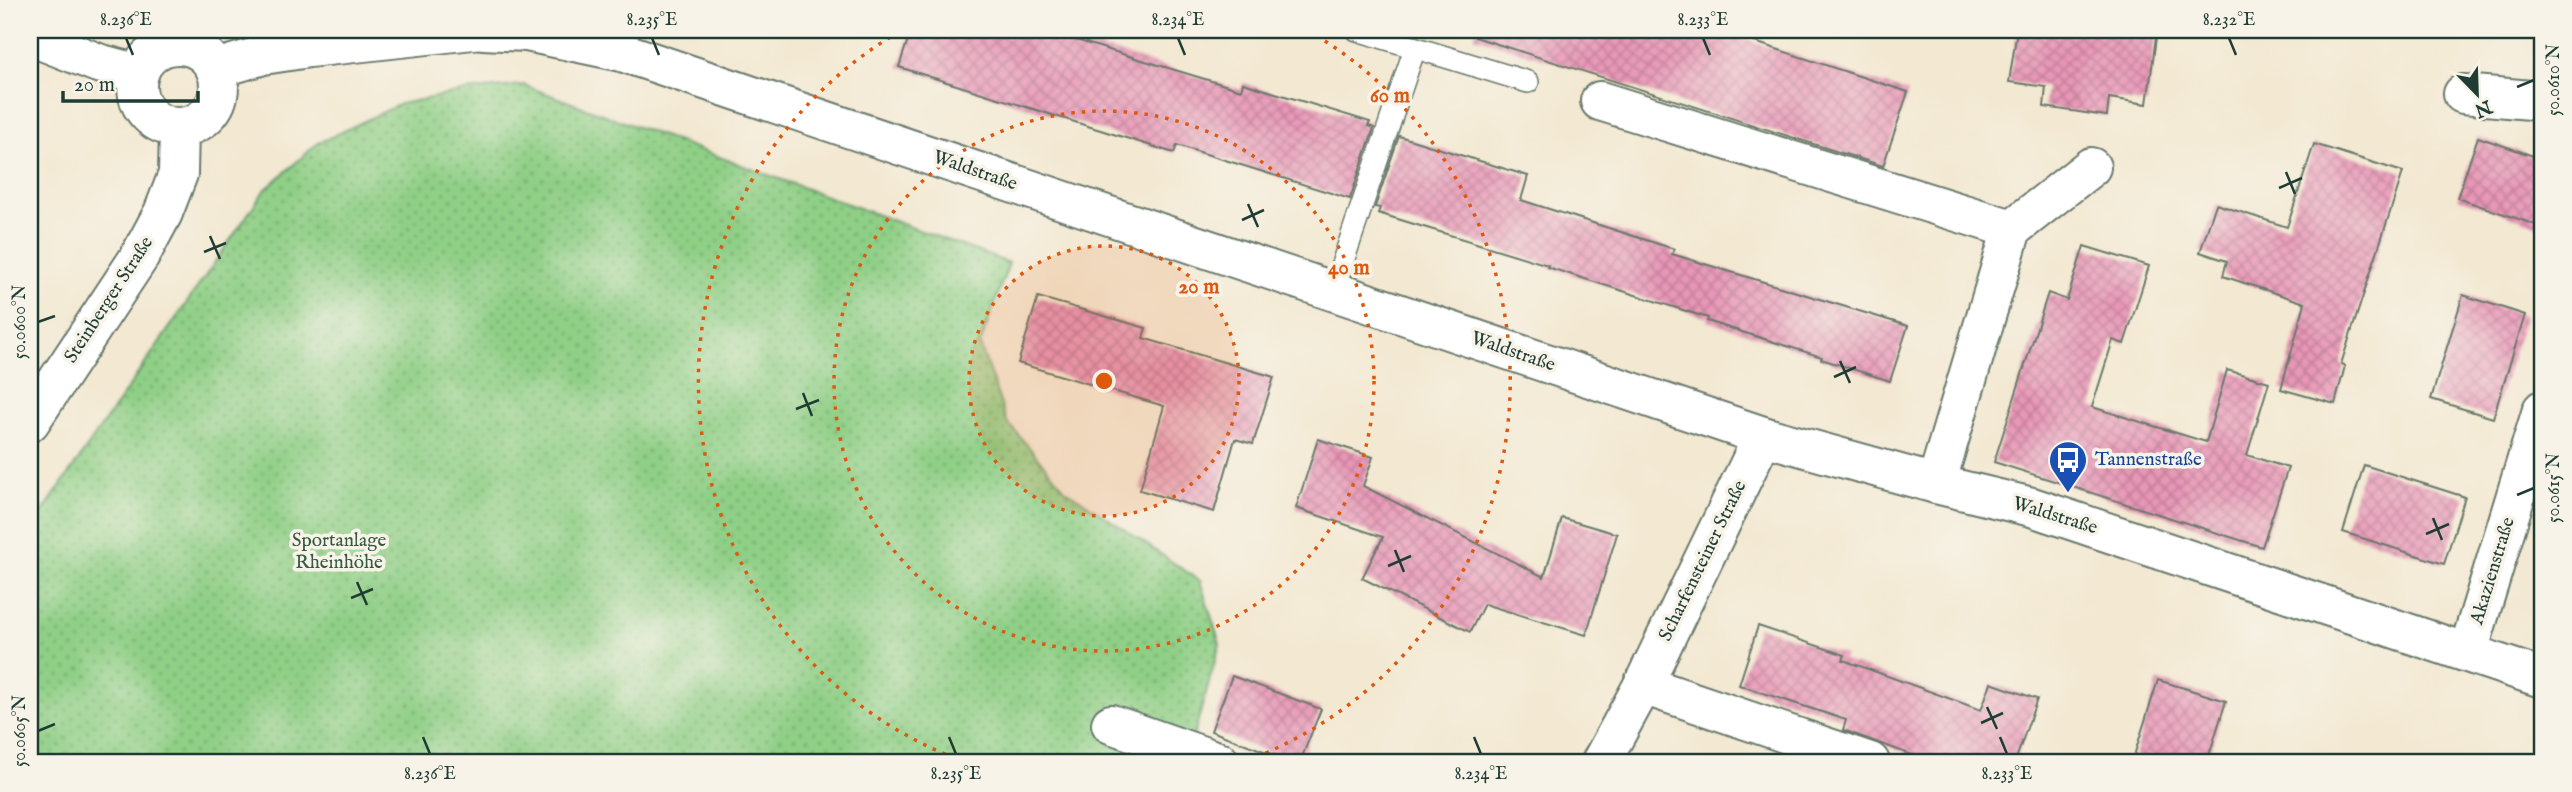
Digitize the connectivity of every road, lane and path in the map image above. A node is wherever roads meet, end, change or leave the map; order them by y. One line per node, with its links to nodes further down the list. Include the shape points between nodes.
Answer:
1 (473, 30): 6 (street)
2 (484, 30): 4 (street, Waldstraße)
3 (1357, 30): 7 (lane)
4 (526, 31): 17 (street, Waldstraße, via 622,52)
5 (30, 36): 9 (street)
6 (309, 39): 8 (street)
7 (1415, 48): 10 (lane); 17 (lane)
8 (216, 69): 9 (street, via 200,51 176,44 153,54); 14 (street, via 219,89 213,108 198,122)
9 (139, 74): 14 (street, via 139,99 145,111 154,120)
10 (1528, 82)
11 (2463, 94): 13 (street)
12 (1600, 101): 16 (street)
13 (2542, 101)
14 (179, 127): 19 (street, Steinberger Straße, via 178,174 163,213 140,256)
15 (2091, 167): 16 (street)
16 (2012, 229): 21 (street)
17 (1333, 292): 20 (street, Waldstraße)
18 (2542, 410): 22 (street, Akazienstraße)
19 (30, 422)
20 (1763, 436): 21 (street, Waldstraße); 24 (street, Scharfensteiner Straße)
21 (1936, 484): 22 (street, Waldstraße, via 2032,508)
22 (2468, 652): 23 (street, Waldstraße)
23 (2542, 678)
24 (1643, 685): 27 (street, Scharfensteiner Straße); 28 (street)
25 (1111, 724): 26 (street)
26 (1220, 762)
27 (1601, 762)
28 (1870, 762)

